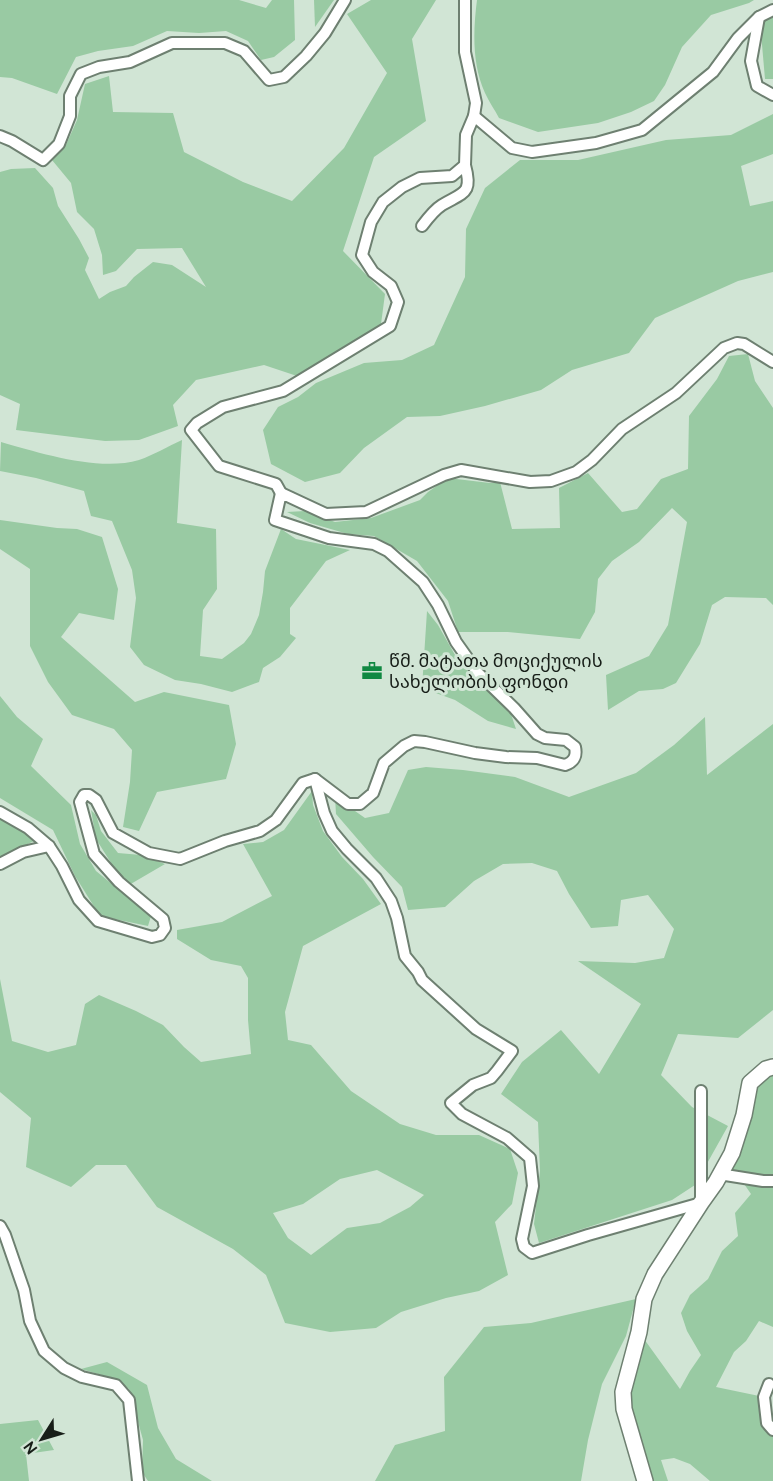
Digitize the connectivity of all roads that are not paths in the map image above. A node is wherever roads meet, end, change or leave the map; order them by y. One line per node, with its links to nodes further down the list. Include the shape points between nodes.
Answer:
1 (345, 0): 7 (street, via 306,56 284,77 268,80 244,51 225,43 172,44 130,62 81,74 70,96 70,116 59,144 43,160)
2 (465, 0): 6 (street, via 465,52 476,103)
3 (773, 10): 4 (street)
4 (759, 16): 5 (street, via 751,61 757,86); 6 (street, via 713,72 642,130 596,143 532,152 512,148)
5 (773, 95)
6 (474, 116): 8 (street, via 466,135)
7 (0, 136)
8 (465, 165): 9 (street, via 468,187 462,195 434,211); 11 (street, via 452,176 420,178 402,187 382,202 372,222 362,255 373,272 391,286 398,302 390,326 283,391 223,407 191,430 219,466 276,484)
9 (422, 226)
10 (773, 362): 11 (street, via 744,344 724,348 676,393 622,429 592,460 576,472 551,481 530,482 461,470 366,512 326,514)
11 (281, 494): 12 (street, via 274,520 329,538 374,544 388,551 423,582 478,673 537,734 569,741 576,752 572,762 565,765 414,741 384,763 373,793 360,804 348,804)
12 (315, 779): 14 (street, via 303,783 276,820 260,831 180,859 149,853 113,833 96,800 84,795 80,802 94,854 119,882 164,919 165,928 160,935 152,937 98,921 78,900); 20 (street, via 332,831 376,878 390,901 398,918 405,956 422,980 476,1029 512,1051 491,1078 473,1085 451,1103 462,1114 507,1138 530,1158 533,1186 522,1239 524,1247 532,1253)
13 (0, 812): 14 (street)
14 (49, 846): 15 (street, via 23,852)
15 (0, 864)
16 (773, 1067): 18 (street, via 750,1083 732,1153)
17 (702, 1091): 20 (street)
18 (719, 1174): 19 (street); 20 (street)
19 (773, 1181)
20 (701, 1203): 25 (street, via 655,1274 644,1299 624,1385 624,1409)
21 (0, 1226): 24 (street, via 44,1352 82,1377 116,1385 129,1400)
22 (769, 1384): 23 (street, via 764,1397 767,1423)
23 (773, 1430)
24 (138, 1481)
25 (645, 1481)

